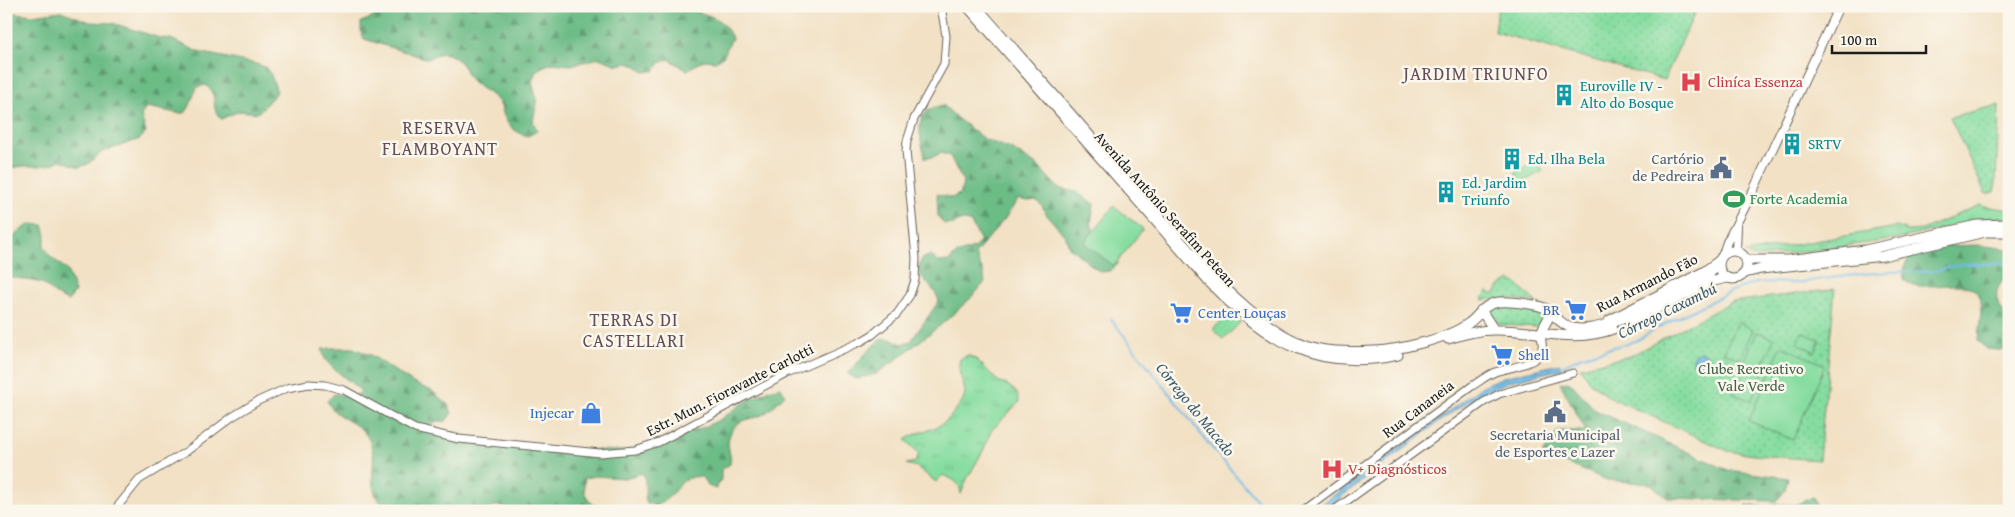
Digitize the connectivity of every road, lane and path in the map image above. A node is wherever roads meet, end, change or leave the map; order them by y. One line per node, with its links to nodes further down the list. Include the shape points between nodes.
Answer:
1 (941, 6): 18 (street, Estr. Mun. Fioravante Carlotti, via 946,36 944,64 914,119 906,141 915,280 910,295 897,314 872,336 787,374 659,442 635,450 600,453 459,439 415,429 344,390 309,384 287,388 232,417 187,451 139,480)
2 (967, 6): 15 (main road, Avenida Antônio Serafim Petean, via 1209,282 1250,320 1279,341 1296,350 1320,356 1374,358 1410,352 1470,332)
3 (976, 6): 13 (main road, Avenida Antônio Serafim Petean, via 1208,272 1280,333 1299,343 1339,352 1394,350 1465,326)
4 (1839, 6): 5 (main road)
5 (1737, 222): 8 (main road); 9 (main road)
6 (2009, 224): 10 (main road, via 1977,225 1865,250 1788,260)
7 (2009, 232): 11 (main road, via 1985,232 1883,256)
8 (1736, 251): 9 (main road); 10 (main road)
9 (1720, 260): 12 (main road, via 1720,273); 14 (main road, via 1708,275 1617,322 1587,329 1571,328)
10 (1746, 260): 11 (main road)
11 (1745, 273): 12 (main road, via 1736,279)
12 (1727, 278): 16 (main road, Avenida Antônio Serafim Petean, via 1602,333 1579,337)
13 (1481, 310): 14 (main road, via 1491,304 1516,302 1546,308); 15 (main road)
14 (1551, 313): 16 (main road)
15 (1494, 330): 16 (main road, Avenida Antônio Serafim Petean)
16 (1540, 334): 19 (street, Rua Cananeia, via 1543,349 1537,358 1493,373 1472,386)
17 (1572, 373): 20 (street, via 1505,392 1484,402)
18 (114, 511)
19 (1302, 511)
20 (1333, 511)

